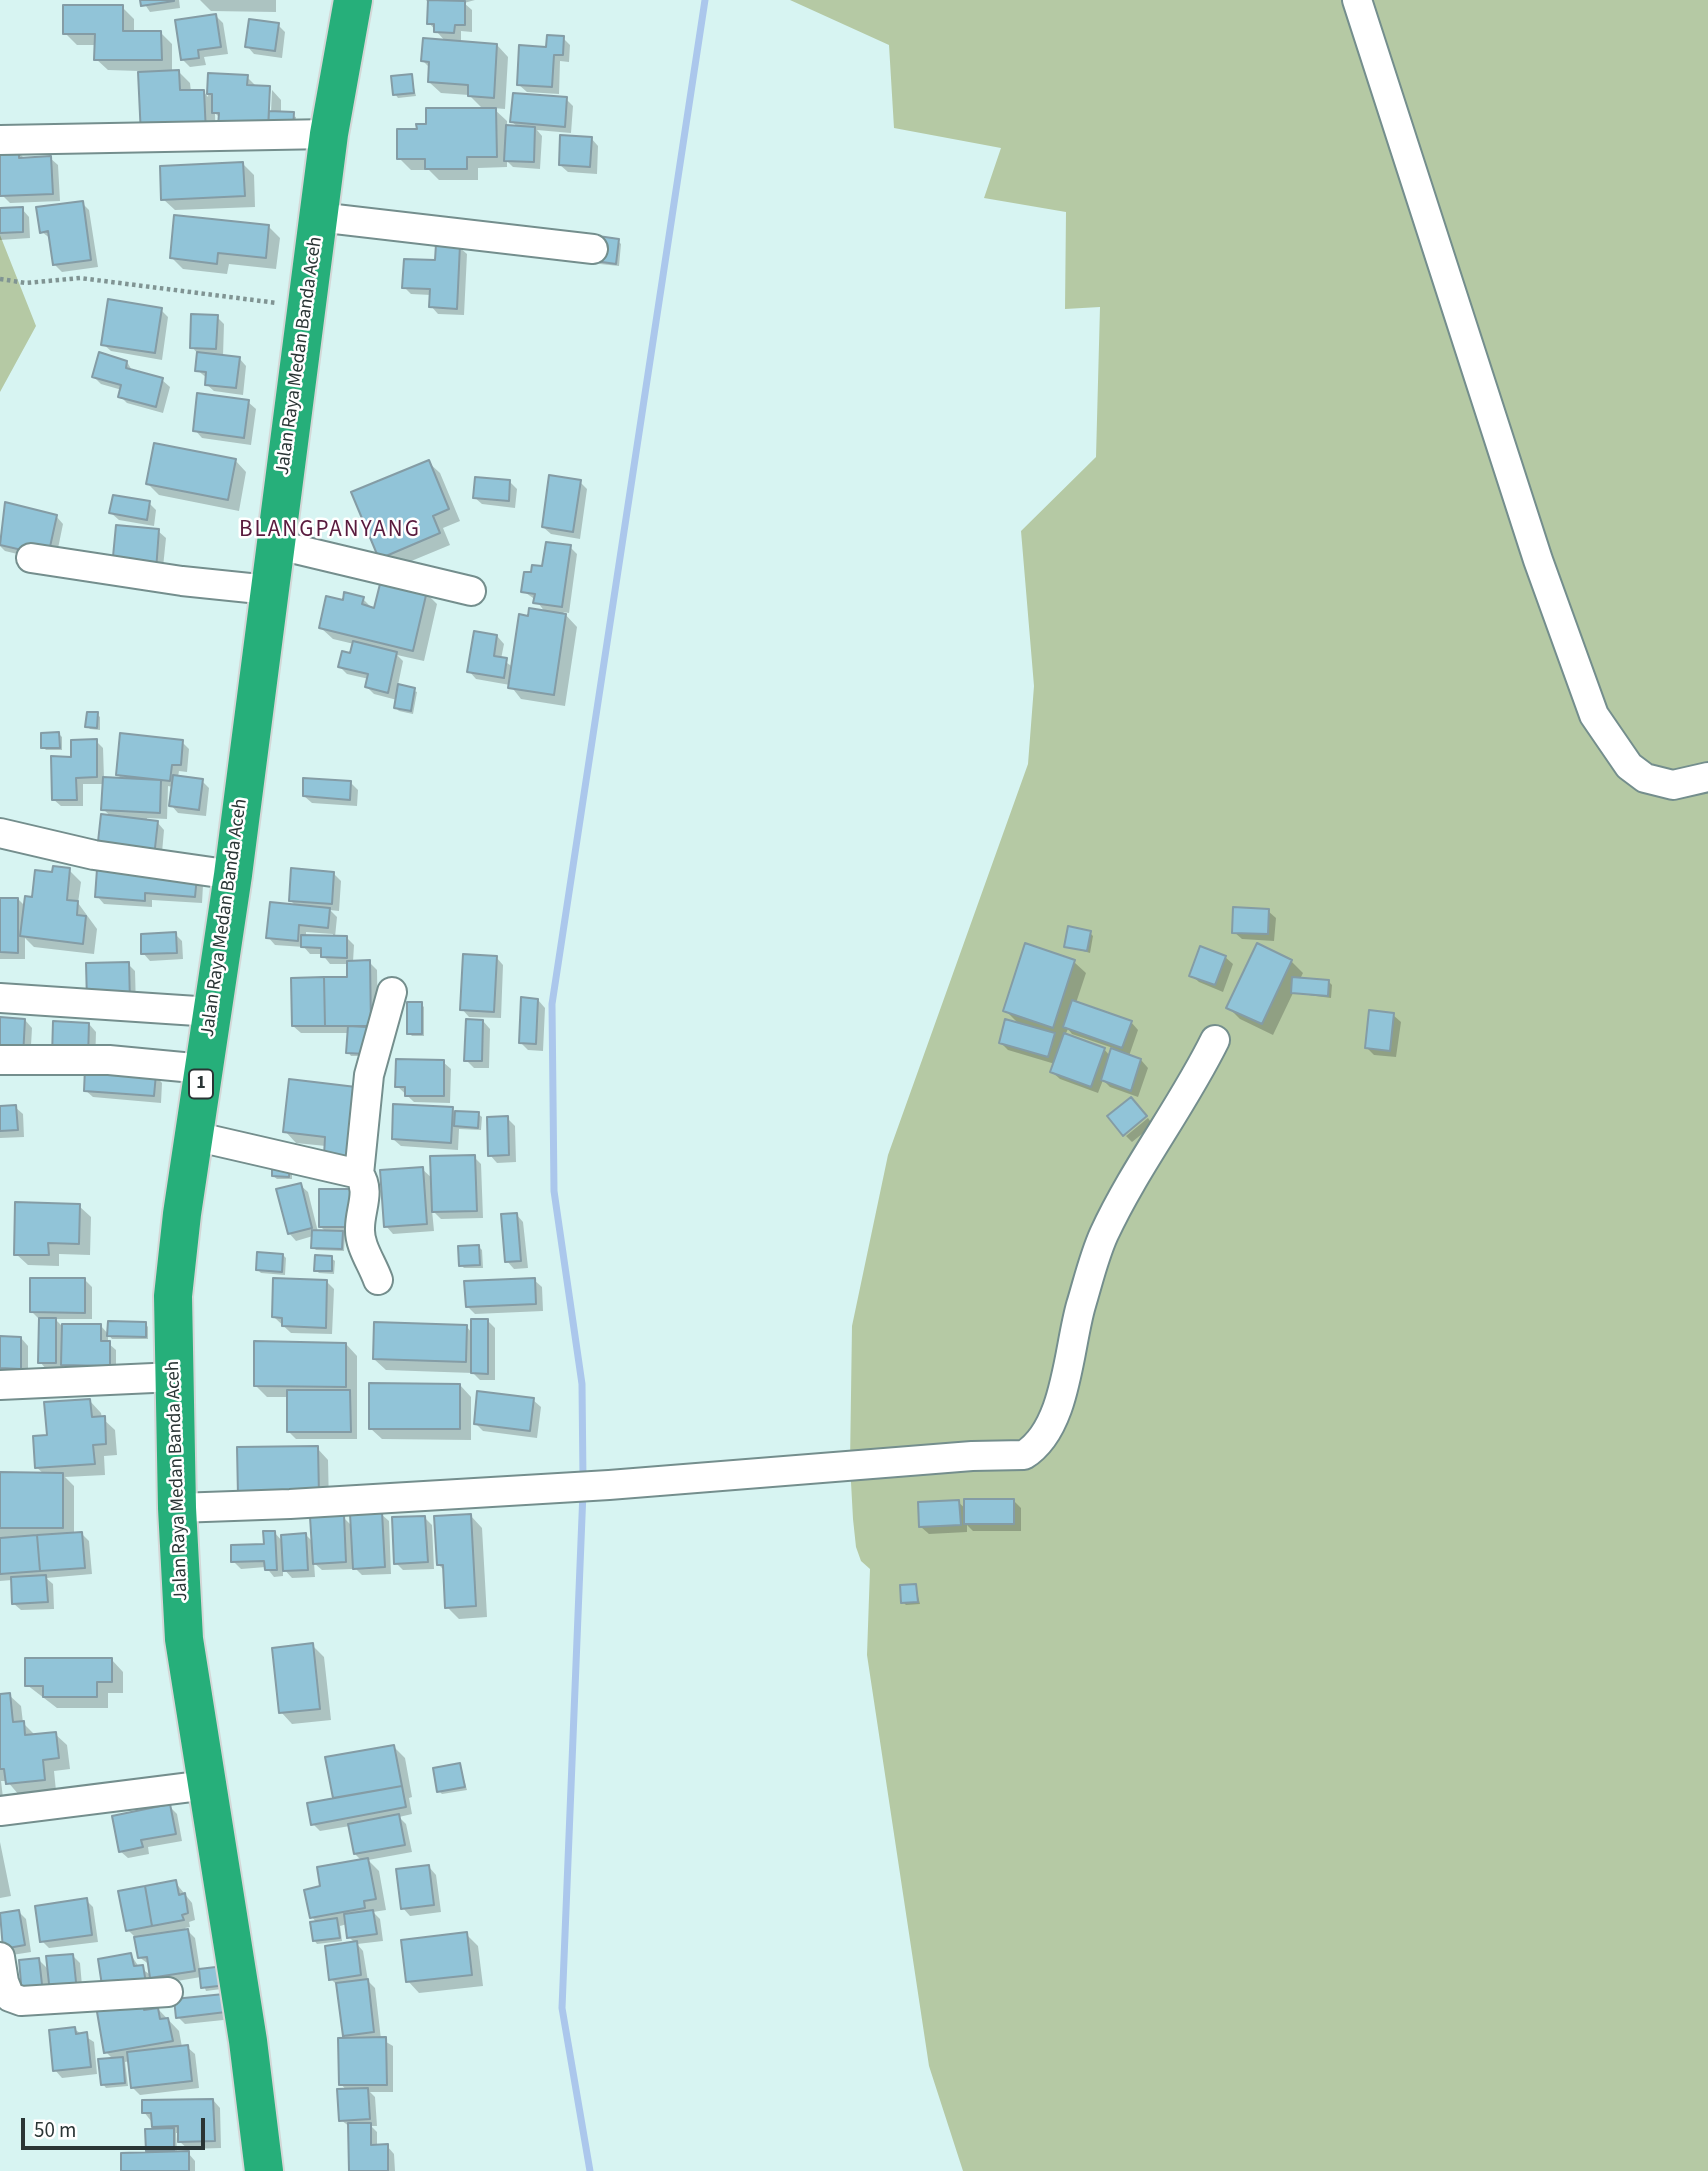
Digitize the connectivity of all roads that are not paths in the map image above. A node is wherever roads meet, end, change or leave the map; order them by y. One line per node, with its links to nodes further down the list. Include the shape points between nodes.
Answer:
1 (353, 0): 3 (highway, Jalan Raya Medan Banda Aceh / 1)
2 (1357, 0): 11 (street, via 1538,560 1594,715 1629,766 1645,778 1673,785)
3 (329, 134): 4 (street); 5 (highway, Jalan Raya Medan Banda Aceh / 1)
4 (0, 140)
5 (318, 217): 6 (street); 7 (highway, Jalan Raya Medan Banda Aceh / 1)
6 (593, 249)
7 (274, 544): 9 (highway, Jalan Raya Medan Banda Aceh / 1); 10 (street)
8 (31, 558): 9 (street)
9 (268, 590): 13 (highway, Jalan Raya Medan Banda Aceh / 1)
10 (471, 590)
11 (1708, 777)
12 (0, 833): 13 (street, via 94,855)
13 (233, 875): 16 (highway, Jalan Raya Medan Banda Aceh / 1)
14 (393, 992): 21 (street, via 369,1075)
15 (0, 998): 16 (street)
16 (212, 1012): 19 (highway, Jalan Raya Medan Banda Aceh / 1)
17 (1215, 1040): 25 (street, via 1103,1235 1080,1307 1062,1396 1042,1439 1016,1457 972,1456 533,1490)
18 (0, 1060): 19 (street, via 109,1060)
19 (204, 1069): 20 (highway, Jalan Raya Medan Banda Aceh / 1)
20 (194, 1136): 21 (street); 23 (highway, Jalan Raya Medan Banda Aceh / 1, via 173,1296)
21 (359, 1174): 22 (street, via 366,1186 362,1245)
22 (377, 1280)
23 (175, 1377): 24 (street); 25 (highway, Jalan Raya Medan Banda Aceh / 1)
24 (0, 1385)
25 (177, 1508): 26 (highway, Jalan Raya Medan Banda Aceh / 1, via 184,1639)
26 (207, 1785): 27 (street); 30 (highway, Jalan Raya Medan Banda Aceh / 1)
27 (0, 1811)
28 (0, 1957): 29 (street, via 6,1990 21,2001)
29 (168, 1992)
30 (264, 2171)

